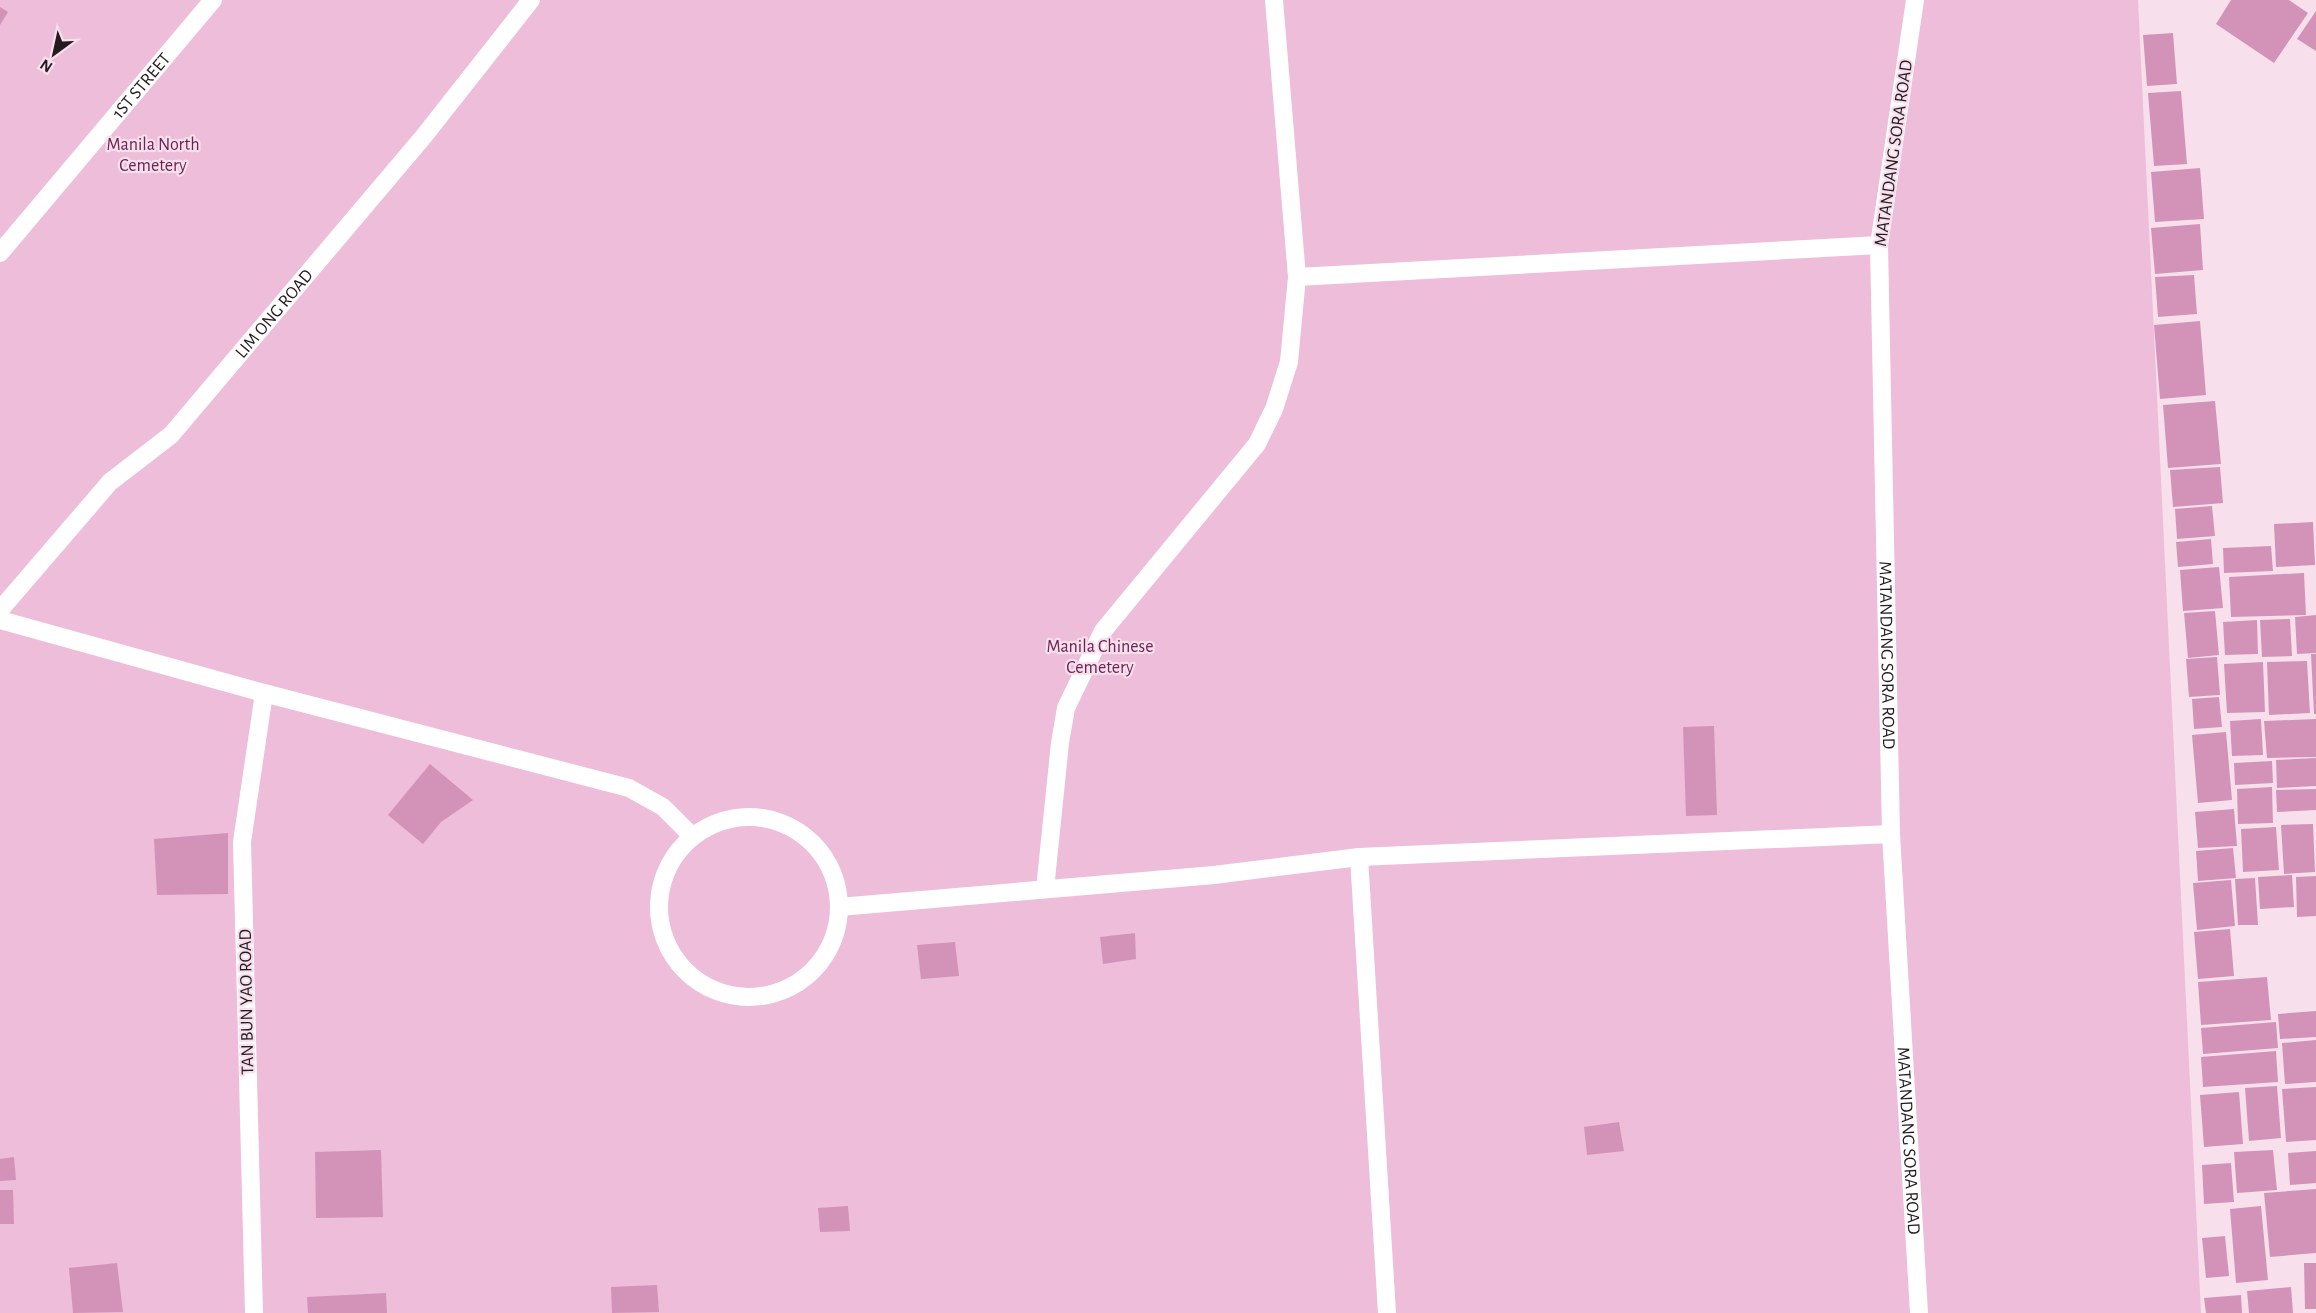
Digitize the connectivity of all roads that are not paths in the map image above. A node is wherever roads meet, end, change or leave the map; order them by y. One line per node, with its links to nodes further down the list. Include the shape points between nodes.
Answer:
1 (213, 0): 6 (lane, 1ST STREET)
2 (531, 0): 8 (lane, LIM ONG ROAD, via 424,135 171,435 110,482)
3 (1274, 0): 7 (lane)
4 (1915, 0): 5 (lane, MATANDANG SORA ROAD)
5 (1879, 245): 7 (lane); 11 (lane, MATANDANG SORA ROAD)
6 (0, 253)
7 (1297, 276): 14 (lane, via 1289,362 1274,409 1257,444 1103,631 1066,708)
8 (0, 610)
9 (0, 620): 10 (lane)
10 (264, 693): 12 (lane, via 629,788 663,807); 16 (lane, TAN BUN YAO ROAD, via 242,842)
11 (1891, 834): 13 (lane); 18 (lane, MATANDANG SORA ROAD)
12 (692, 836): 15 (lane, via 735,817 759,816 782,822 803,834 820,851 832,871); 15 (lane, via 676,852 665,873 659,896 660,920 666,943 679,963 695,979 716,991 763,996 786,990 806,977 823,961 834,940)
13 (1359, 858): 14 (lane); 17 (lane)
14 (1045, 889): 15 (lane)
15 (839, 907)
16 (254, 1313)
17 (1387, 1313)
18 (1919, 1313)

